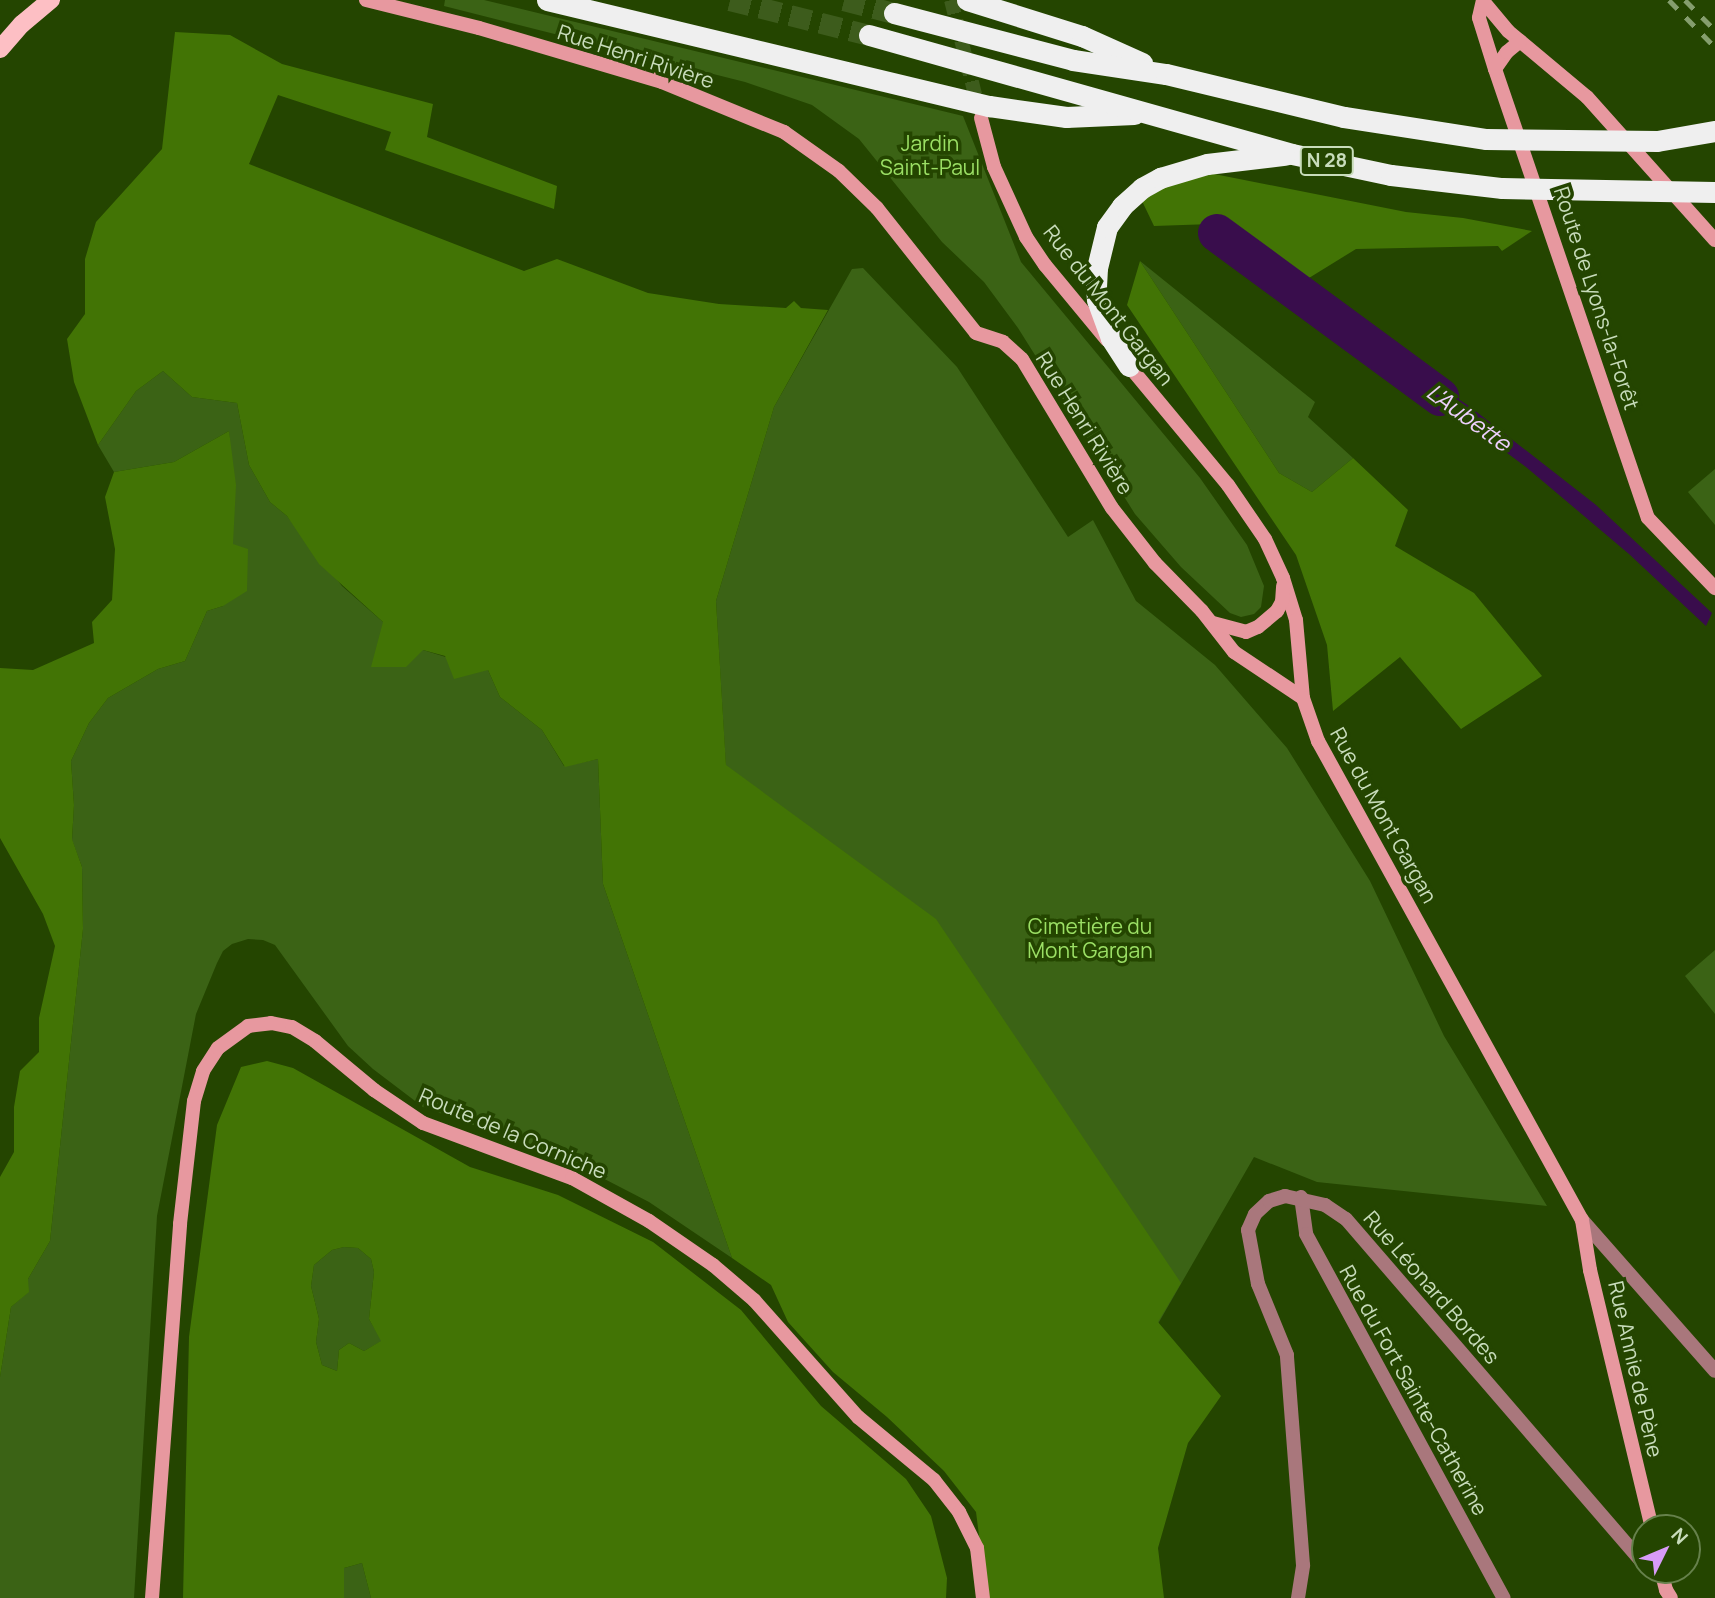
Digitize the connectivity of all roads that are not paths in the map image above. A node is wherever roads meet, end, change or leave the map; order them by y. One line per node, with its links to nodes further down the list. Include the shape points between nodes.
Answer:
1 (51, 0): 9 (main road)
2 (366, 0): 23 (street, Rue Henri Rivière, via 479,27 662,82 784,132 839,171 877,208 976,333 1003,342 1022,359 1112,508)
3 (547, 0): 12 (highway, via 989,106 1066,117)
4 (967, 0): 11 (highway, via 1082,36)
5 (1483, 0): 8 (street); 10 (street, Route de Lyons-la-Forêt, via 1479,18)
6 (894, 13): 11 (highway, N 28, via 1073,60)
7 (869, 35): 12 (highway, N 28)
8 (1520, 41): 10 (street); 19 (street, via 1587,97)
9 (0, 49)
10 (1495, 69): 22 (street, Route de Lyons-la-Forêt, via 1648,518)
11 (1166, 74): 15 (highway, N 28, bridge, via 1344,117 1486,139)
12 (1157, 113): 17 (highway, N 28)
13 (981, 118): 20 (street, Rue du Mont Gargan, via 994,167 1026,237)
14 (1715, 131): 15 (highway)
15 (1657, 141): 16 (highway, N 28)
16 (1715, 143)
17 (1292, 154): 18 (highway, N 28, bridge, via 1391,175 1502,188); 20 (highway, via 1186,170 1142,188 1122,206 1107,227 1096,287 1111,338)
18 (1715, 192)
19 (1715, 240)
20 (1129, 366): 21 (street, Rue du Mont Gargan, via 1228,485 1265,539)
21 (1283, 578): 23 (street, via 1282,602 1258,627 1246,632); 24 (street, Rue du Mont Gargan, via 1296,620)
22 (1715, 588)
23 (1213, 623): 24 (street, Rue Henri Rivière, via 1234,652)
24 (1303, 698): 26 (street, Rue du Mont Gargan, via 1318,741)
25 (1301, 1197): 29 (street, Rue Léonard Bordes, via 1346,1219); 32 (street, via 1269,1201 1255,1214 1248,1230 1258,1284 1287,1355 1303,1565); 33 (street, Rue du Fort Sainte-Catherine, via 1306,1234)
26 (1582, 1220): 27 (street, Rue du Mont Gargan); 28 (street, Rue Annie de Pène)
27 (1715, 1371)
28 (1649, 1514)
29 (1631, 1550)
30 (152, 1598): 31 (street, Route de la Corniche, via 180,1224 194,1101 203,1071 218,1048 248,1026 271,1023 292,1027 316,1041 374,1090 423,1123 572,1178 649,1221 713,1265 754,1300 858,1417 934,1480 959,1512 977,1548)
31 (983, 1598)
32 (1298, 1598)
33 (1504, 1598)

